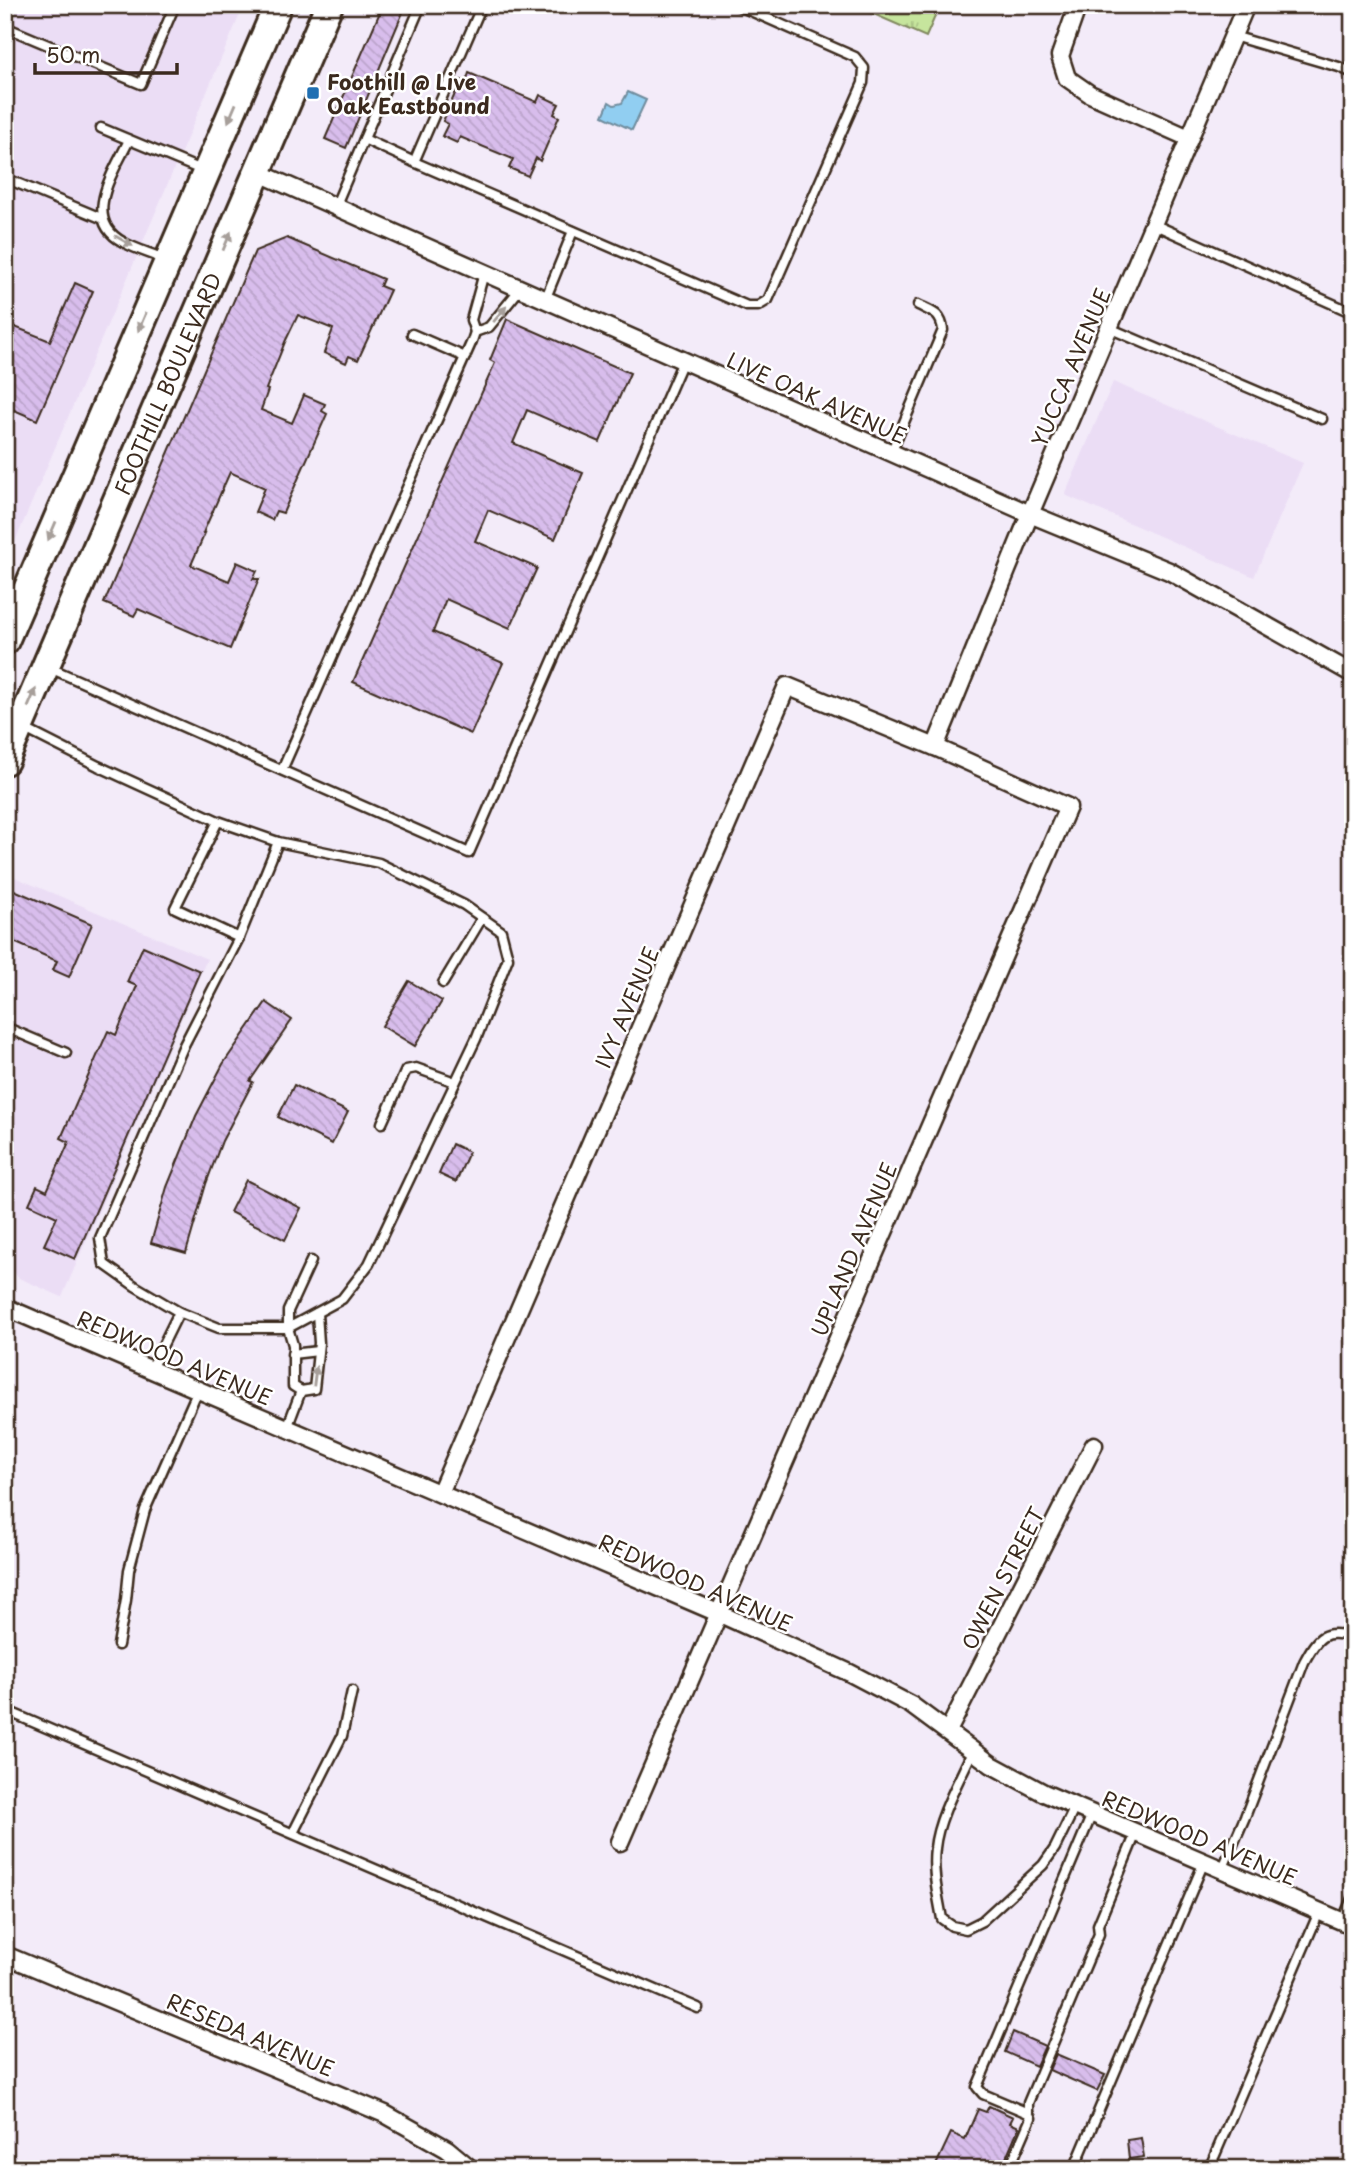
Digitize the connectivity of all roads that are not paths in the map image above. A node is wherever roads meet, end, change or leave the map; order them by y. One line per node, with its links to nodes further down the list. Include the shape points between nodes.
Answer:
1 (175, 5): 9 (lane, via 141,84)
2 (278, 5): 17 (main road, one-way to 17)
3 (329, 5): 18 (main road, FOOTHILL BOULEVARD)
4 (421, 5): 14 (lane)
5 (482, 5): 16 (lane)
6 (737, 5): 23 (lane, via 855,57 864,68 863,83 768,300 747,306)
7 (1078, 5): 13 (street, via 1060,56 1068,78 1090,94)
8 (1246, 5): 10 (street, YUCCA AVENUE)
9 (5, 27)
10 (1233, 36): 11 (lane); 13 (street, YUCCA AVENUE)
11 (1353, 73)
12 (102, 128): 15 (lane)
13 (1189, 138): 22 (street, YUCCA AVENUE)
14 (364, 139): 16 (lane); 20 (lane)
15 (130, 140): 17 (lane); 21 (lane, via 103,197)
16 (414, 162): 23 (lane)
17 (206, 172): 24 (main road)
18 (257, 172): 20 (street, LIVE OAK AVENUE); 39 (main road, FOOTHILL BOULEVARD, one-way to 18)
19 (5, 178): 21 (lane)
20 (335, 207): 25 (street, LIVE OAK AVENUE)
21 (101, 218): 24 (lane, one-way to 24, via 121,241)
22 (1153, 224): 29 (lane); 30 (street, YUCCA AVENUE)
23 (573, 231): 27 (lane)
24 (169, 260): 38 (main road, one-way to 38)
25 (484, 273): 26 (street, LIVE OAK AVENUE); 31 (lane, via 471,320)
26 (520, 289): 27 (street, LIVE OAK AVENUE); 31 (lane, one-way to 26, via 489,327)
27 (545, 300): 34 (street, LIVE OAK AVENUE)
28 (918, 305): 36 (lane, via 942,320 943,330)
29 (1351, 312)
30 (1109, 328): 35 (lane); 37 (street, YUCCA AVENUE)
31 (475, 332): 33 (lane)
32 (412, 334): 33 (lane)
33 (465, 357): 44 (lane)
34 (683, 361): 36 (street, LIVE OAK AVENUE); 44 (lane, via 469,853)
35 (1322, 419)
36 (891, 453): 37 (street, LIVE OAK AVENUE)
37 (1030, 514): 40 (street, LIVE OAK AVENUE, via 1169,572); 42 (street, YUCCA AVENUE)
38 (5, 641)
39 (45, 667): 41 (main road, FOOTHILL BOULEVARD, one-way to 39); 44 (lane)
40 (1353, 674)
41 (20, 726): 43 (main road, FOOTHILL BOULEVARD); 45 (lane)
42 (935, 747): 66 (street, IVY AVENUE, via 787,686); 67 (street, UPLAND AVENUE, via 1068,807)
43 (5, 761)
44 (282, 770)
45 (218, 821): 46 (lane); 48 (lane, via 175,908)
46 (278, 842): 47 (lane, via 379,863); 48 (lane)
47 (482, 918): 49 (lane); 52 (lane, via 501,931 508,957)
48 (239, 937): 56 (lane, via 184,1045 100,1238 104,1264)
49 (443, 983)
50 (5, 1027): 51 (lane)
51 (66, 1053)
52 (455, 1082): 53 (lane, via 416,1068 406,1070); 57 (lane, via 369,1264 342,1299)
53 (382, 1123)
54 (312, 1261): 58 (lane, via 288,1311)
55 (5, 1307): 61 (street, REDWOOD AVENUE)
56 (179, 1312): 58 (lane, via 219,1328); 61 (lane)
57 (317, 1313): 58 (lane); 59 (lane)
58 (288, 1328): 60 (lane)
59 (318, 1351): 60 (lane); 63 (lane, one-way to 59, via 314,1388)
60 (292, 1354): 63 (lane, via 293,1386)
61 (151, 1369): 62 (street, REDWOOD AVENUE)
62 (198, 1390): 64 (street, REDWOOD AVENUE); 69 (lane, via 145,1510)
63 (301, 1391): 64 (lane)
64 (287, 1427): 66 (street, REDWOOD AVENUE)
65 (1094, 1445): 72 (street, OWEN STREET)
66 (440, 1493): 67 (street, REDWOOD AVENUE)
67 (718, 1613): 72 (street, REDWOOD AVENUE, via 850,1673 911,1705); 78 (street, UPLAND AVENUE)
68 (1353, 1638): 80 (lane, via 1333,1632 1316,1640)
69 (117, 1645)
70 (352, 1691): 76 (lane, via 342,1736)
71 (5, 1710): 76 (lane)
72 (948, 1731): 73 (street, REDWOOD AVENUE)
73 (973, 1750): 74 (street, REDWOOD AVENUE, via 992,1765); 74 (lane, via 935,1847 942,1919 952,1926 966,1929 982,1921 1043,1865)
74 (1075, 1807): 75 (street, REDWOOD AVENUE)
75 (1092, 1814): 77 (street, REDWOOD AVENUE); 86 (lane, via 977,2087 983,2094)
76 (293, 1833): 85 (lane)
77 (1136, 1833): 79 (street, REDWOOD AVENUE); 86 (lane)
78 (620, 1842)
79 (1204, 1862): 80 (street, REDWOOD AVENUE); 89 (lane)
80 (1222, 1870): 82 (street, REDWOOD AVENUE)
81 (1353, 1896): 83 (lane)
82 (1319, 1912): 83 (street, REDWOOD AVENUE); 90 (lane)
83 (1348, 1924)
84 (5, 1955): 87 (street, RESEDA AVENUE, via 384,2114 447,2149)
85 (698, 2008)
86 (1028, 2113): 88 (lane, via 1031,2118)
87 (471, 2169)
88 (1009, 2169)
89 (1074, 2169)
90 (1209, 2169)

